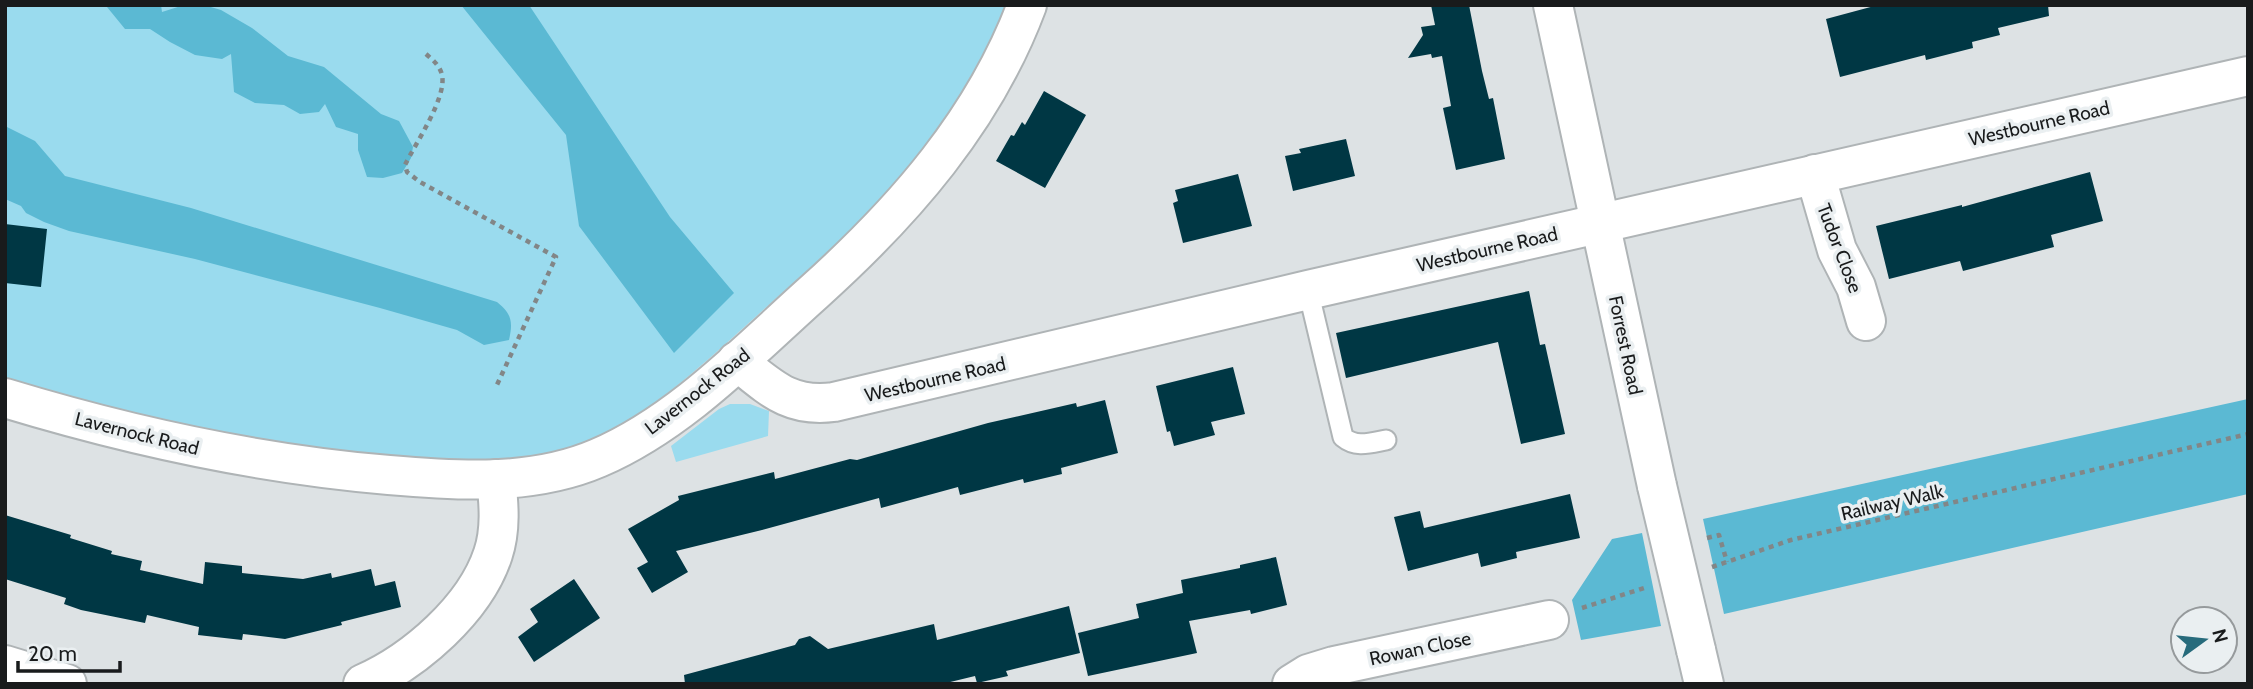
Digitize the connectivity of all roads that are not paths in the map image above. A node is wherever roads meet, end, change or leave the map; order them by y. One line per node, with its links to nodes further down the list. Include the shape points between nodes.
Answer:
1 (1027, 5): 8 (street, Lavernock Road, via 978,106 913,194 846,263)
2 (1553, 5): 5 (street, Forrest Road)
3 (2248, 76): 4 (street, Westbourne Road)
4 (1815, 174): 5 (street, Westbourne Road); 7 (street, Tudor Close, via 1837,250 1856,287)
5 (1600, 223): 6 (street, Westbourne Road); 14 (street, Forrest Road, bridge)
6 (1308, 290): 8 (street, Westbourne Road, via 834,402 802,403 786,397); 10 (lane, via 1343,437 1359,445)
7 (1866, 321)
8 (737, 361): 11 (street, Lavernock Road, via 673,415 597,458 557,471)
9 (5, 398): 11 (street, Lavernock Road, via 215,452 354,472)
10 (1386, 440)
11 (496, 479): 16 (street, via 498,530 483,576 450,621 426,644 400,665)
12 (1549, 620): 17 (street, Rowan Close, via 1334,666)
13 (5, 665): 15 (street)
14 (1700, 667)
15 (67, 684)
16 (363, 684)
17 (1292, 684)

